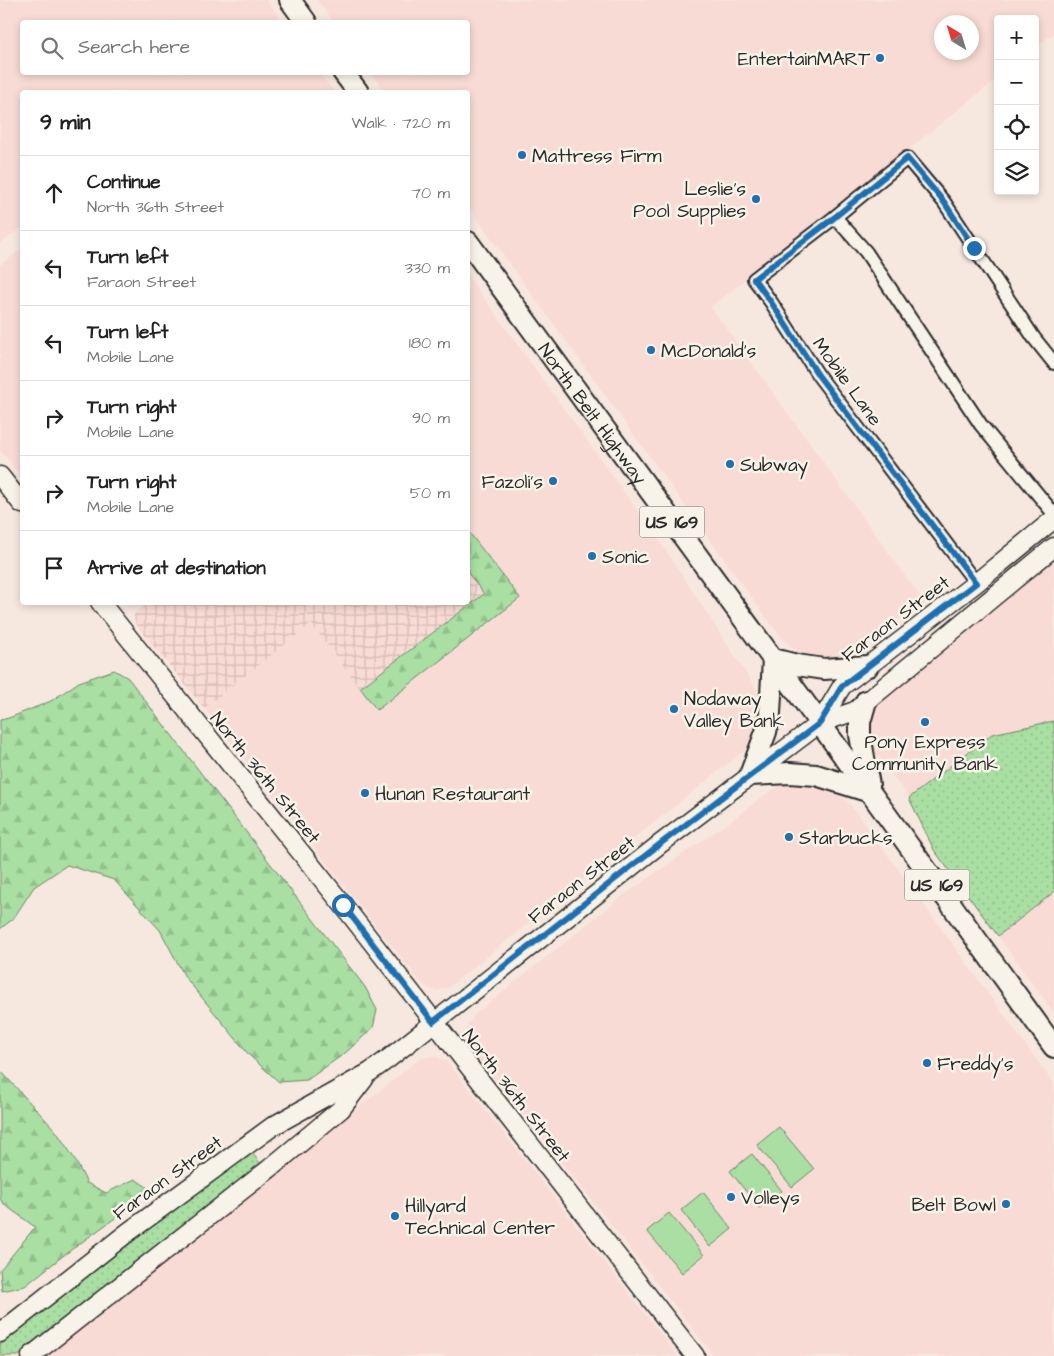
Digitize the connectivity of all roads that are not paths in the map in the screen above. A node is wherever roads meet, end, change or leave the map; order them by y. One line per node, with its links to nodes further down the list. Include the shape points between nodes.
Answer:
1 (290, 0): 2 (main road)
2 (305, 20)
3 (345, 75): 4 (main road)
4 (356, 90)
5 (835, 217): 7 (street, Mobile Lane, via 907,158 944,202); 10 (street, via 866,252 982,425); 13 (street, Mobile Lane, via 754,279 818,375)
6 (470, 245): 15 (main road, North Belt Highway / US 169)
7 (1054, 363)
8 (0, 476): 9 (main road)
9 (20, 501)
10 (1054, 514)
11 (1054, 519): 13 (main road, Faraon Street)
12 (1054, 547): 17 (main road, Faraon Street)
13 (976, 583): 16 (main road, Faraon Street)
14 (102, 605): 21 (main road, North 36th Street)
15 (773, 659): 16 (main road, via 824,669); 18 (main road, North Belt Highway / US 169); 19 (main road, via 770,713)
16 (868, 666): 18 (main road, Faraon Street, via 842,686)
17 (866, 701): 18 (main road, Faraon Street, via 854,710); 20 (main road, via 860,736)
18 (820, 723): 19 (main road, Faraon Street); 20 (main road, North Belt Highway / US 169)
19 (750, 775): 20 (main road, via 816,775); 21 (main road, Faraon Street)
20 (870, 792): 22 (main road, North Belt Highway / US 169)
21 (433, 1022): 23 (main road, Faraon Street); 26 (main road, North 36th Street)
22 (1054, 1047)
23 (370, 1072): 24 (main road, Faraon Street, via 274,1126 127,1233); 25 (main road, Faraon Street, via 341,1109)
24 (0, 1333)
25 (31, 1356)
26 (695, 1356)

